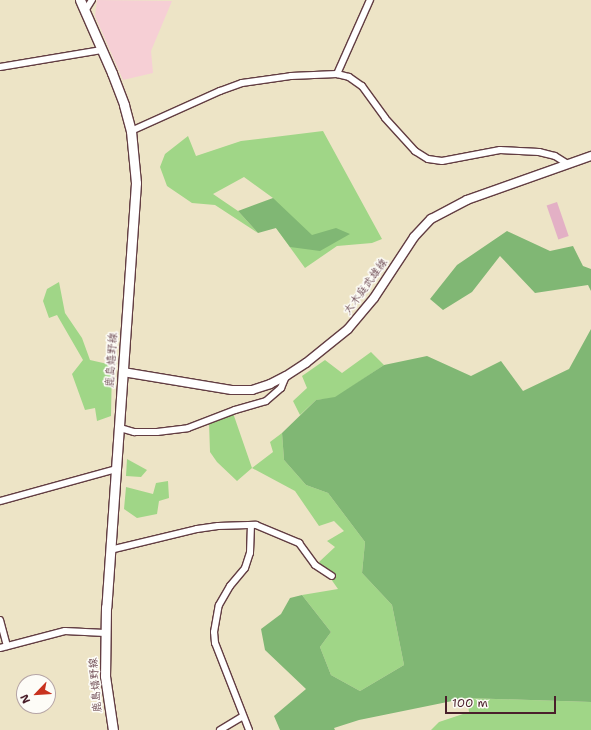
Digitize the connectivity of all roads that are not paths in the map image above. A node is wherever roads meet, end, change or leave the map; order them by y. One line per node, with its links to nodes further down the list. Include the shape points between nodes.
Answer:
1 (80, 0): 4 (main road, 鹿島嬉野線)
2 (92, 0): 4 (street)
3 (370, 0): 7 (street)
4 (85, 11): 5 (main road, 鹿島嬉野線)
5 (102, 50): 6 (street); 8 (main road, 鹿島嬉野線)
6 (0, 67)
7 (337, 74): 8 (street, via 291,76 242,83); 10 (street, via 349,77 362,86 385,118 415,151 428,159 442,161 500,150 539,152 555,156)
8 (131, 132): 11 (main road, 鹿島嬉野線, via 136,183)
9 (591, 156): 10 (main road, 大木庭武雄線)
10 (568, 164): 12 (main road, 大木庭武雄線, via 467,200 430,219 414,237 374,298 348,329)
11 (123, 372): 12 (main road, 大木庭武雄線, via 232,390 252,390); 13 (main road, 鹿島嬉野線)
12 (286, 376): 13 (street, via 281,388 266,401 188,428 157,432 134,432)
13 (120, 428): 14 (main road, 鹿島嬉野線)
14 (116, 469): 15 (street); 17 (main road, 鹿島嬉野線)
15 (0, 501)
16 (251, 526): 17 (street, via 197,529); 18 (street, via 256,525 299,543 315,565); 22 (street, via 250,553 245,568 219,605 214,632 215,643)
17 (110, 550): 20 (main road, 鹿島嬉野線)
18 (332, 576)
19 (0, 620): 21 (street)
20 (105, 633): 21 (street, via 65,631); 23 (main road, 鹿島嬉野線, via 105,676)
21 (3, 647)
22 (242, 717): 24 (street); 25 (street)
23 (113, 730)
24 (220, 730)
25 (249, 730)

